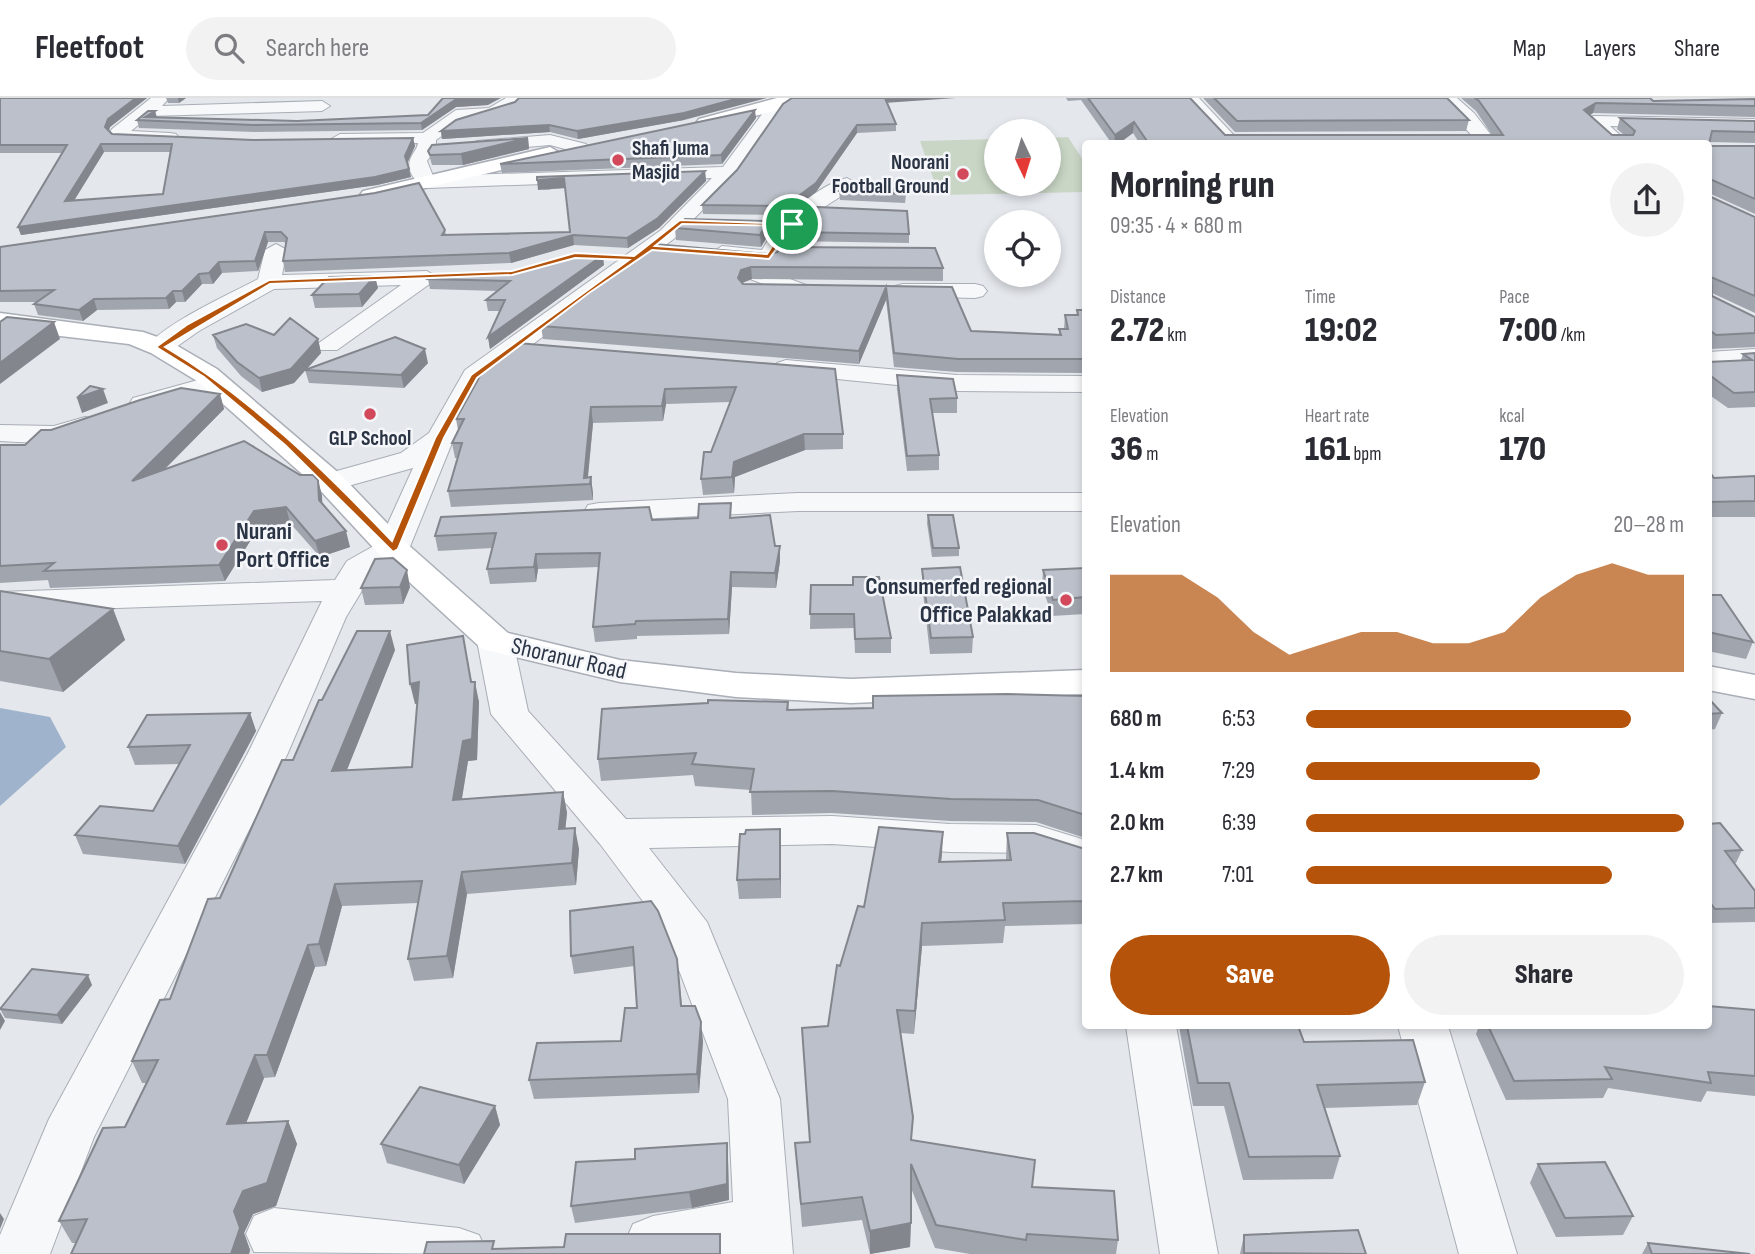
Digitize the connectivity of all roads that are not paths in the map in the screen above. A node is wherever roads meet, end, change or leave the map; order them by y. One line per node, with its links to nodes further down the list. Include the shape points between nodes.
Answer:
1 (162, 98): 7 (street)
2 (517, 98): 21 (street, via 493,113 462,114)
3 (1190, 98): 15 (street)
4 (1447, 98): 18 (street)
5 (322, 106): 7 (street)
6 (779, 107): 10 (main road); 24 (street)
7 (145, 111): 11 (street, via 118,133)
8 (1718, 123): 9 (street); 19 (street, via 1593,121); 20 (street)
9 (1755, 124)
10 (685, 128)
11 (183, 139)
12 (1258, 139): 16 (street)
13 (1460, 139): 17 (street)
14 (320, 140): 21 (street)
15 (1230, 140)
16 (1249, 140)
17 (1474, 140)
18 (1486, 140)
19 (1616, 140)
20 (1746, 141)
21 (427, 143): 23 (street, via 452,147 550,140); 25 (street, via 418,161)
22 (606, 143): 23 (main road)
23 (580, 148): 25 (main road)
24 (729, 173): 25 (street, via 660,171 482,184); 30 (street)
25 (428, 182): 27 (main road)
26 (847, 184): 28 (street)
27 (351, 198)
28 (811, 207): 29 (street); 33 (street)
29 (852, 209)
30 (680, 222): 31 (street); 36 (street)
31 (708, 223)
32 (764, 224): 33 (street)
33 (792, 224): 38 (street, via 783,231)
34 (276, 250): 41 (street)
35 (800, 251): 38 (street)
36 (643, 253): 37 (street); 38 (street, via 692,251); 48 (street)
37 (599, 256)
38 (760, 273): 42 (street)
39 (454, 276): 40 (street)
40 (427, 278): 41 (street); 46 (street)
41 (269, 282): 47 (street)
42 (810, 290)
43 (884, 291): 44 (street)
44 (975, 291)
45 (0, 321): 47 (main road, Shoranur Road, via 111,333)
46 (328, 345)
47 (160, 347): 53 (main road, Shoranur Road)
48 (513, 347): 49 (street); 56 (street, via 474,376)
49 (554, 350)
50 (1755, 357): 51 (street)
51 (1712, 360)
52 (762, 366): 54 (street, via 957,383)
53 (216, 383): 55 (street, via 56,435); 57 (main road, Shoranur Road)
54 (1082, 384)
55 (0, 433)
56 (440, 438): 57 (street, via 411,459); 60 (street)
57 (331, 482): 60 (main road, Shoranur Road)
58 (1082, 502): 59 (street, via 798,502)
59 (577, 513)
60 (410, 530): 61 (street, via 359,568); 63 (main road, Shoranur Road)
61 (345, 590): 62 (street); 74 (street, via 267,755 68,1135)
62 (0, 602)
63 (495, 641): 65 (main road, Shoranur Road, via 620,671 736,685 850,691); 67 (street, via 510,714)
64 (1712, 679): 66 (main road)
65 (1082, 682)
66 (1755, 687)
67 (615, 834): 68 (street, via 832,830 1037,839); 72 (street, via 684,922 754,1099)
68 (1082, 855)
69 (1152, 1029): 76 (street)
70 (1424, 1029): 77 (street)
71 (274, 1234): 75 (street)
72 (763, 1237): 73 (street, via 692,1237)
73 (607, 1248)
74 (21, 1254)
75 (459, 1254)
76 (1189, 1254)
77 (1488, 1254)

